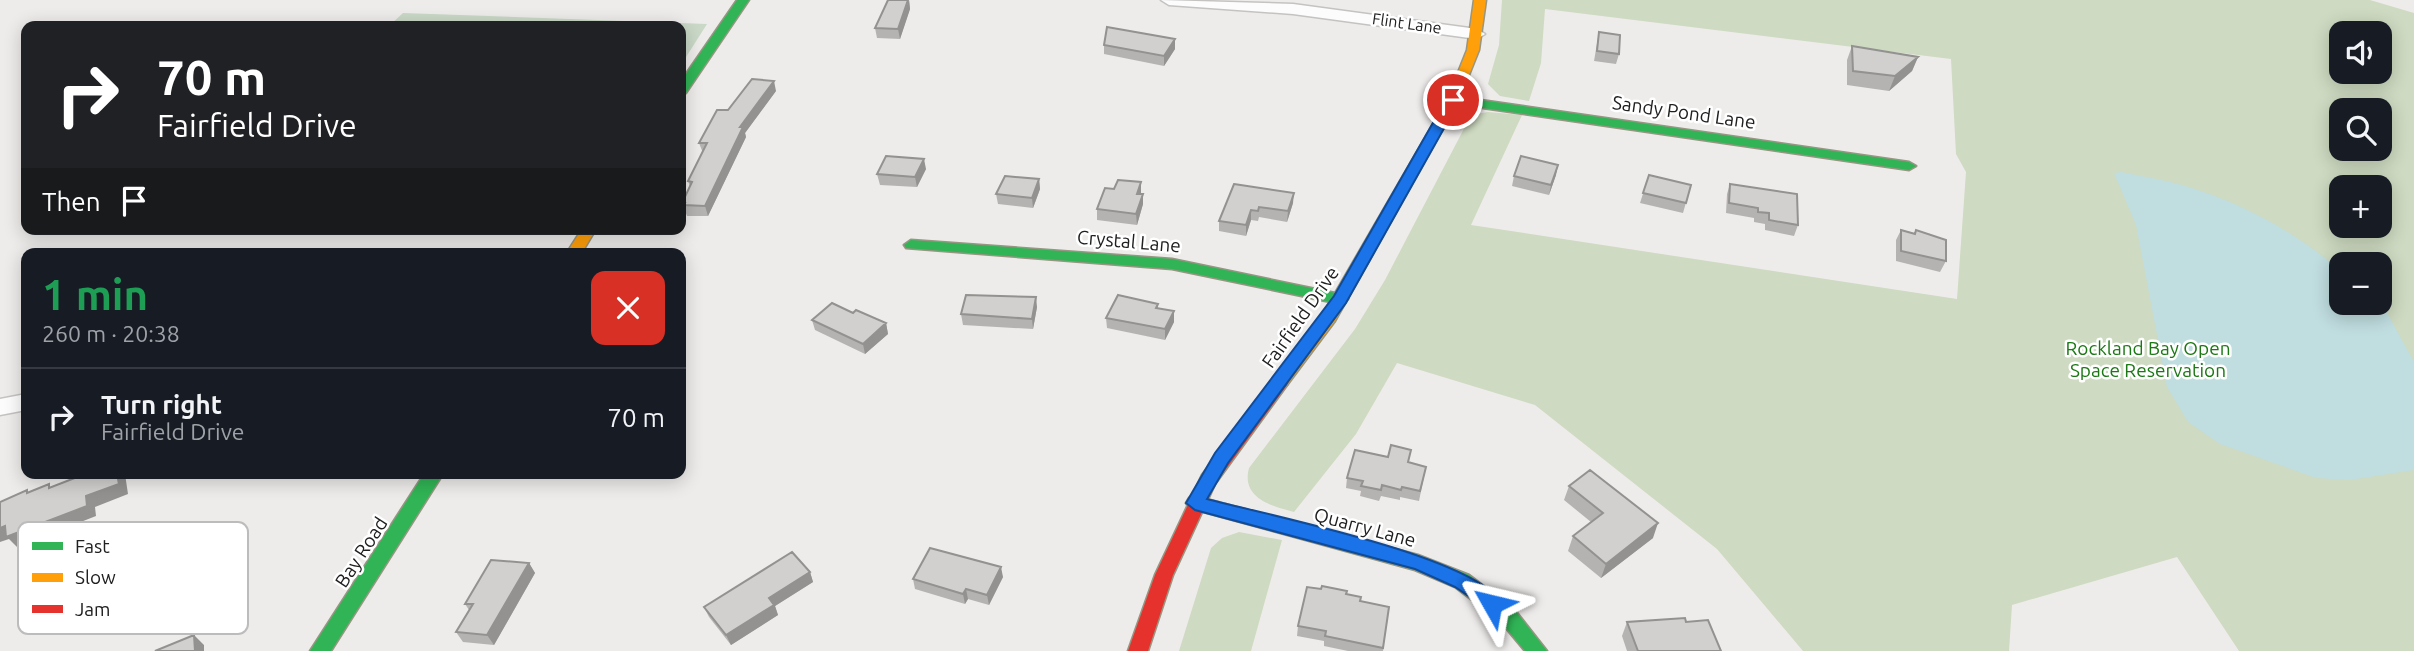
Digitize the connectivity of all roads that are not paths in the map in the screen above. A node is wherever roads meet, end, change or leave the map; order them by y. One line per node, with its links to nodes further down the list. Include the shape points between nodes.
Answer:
1 (743, 0): 5 (street)
2 (1169, 0): 4 (street, Flint Lane, via 1293,9)
3 (1480, 0): 4 (street, Fairfield Drive)
4 (1477, 34): 6 (street, Fairfield Drive)
5 (686, 83)
6 (1453, 100): 7 (street, Sandy Pond Lane); 9 (street, Fairfield Drive)
7 (1909, 166)
8 (911, 245): 9 (street, Crystal Lane, via 1172,264)
9 (1340, 299): 13 (street, Fairfield Drive, via 1221,458)
10 (21, 403): 11 (street)
11 (0, 407)
12 (431, 479): 14 (street, Bay Road)
13 (1195, 503): 15 (street, Fairfield Drive); 16 (street, Quarry Lane, via 1451,576 1507,615)
14 (320, 651)
15 (1138, 651)
16 (1537, 651)

